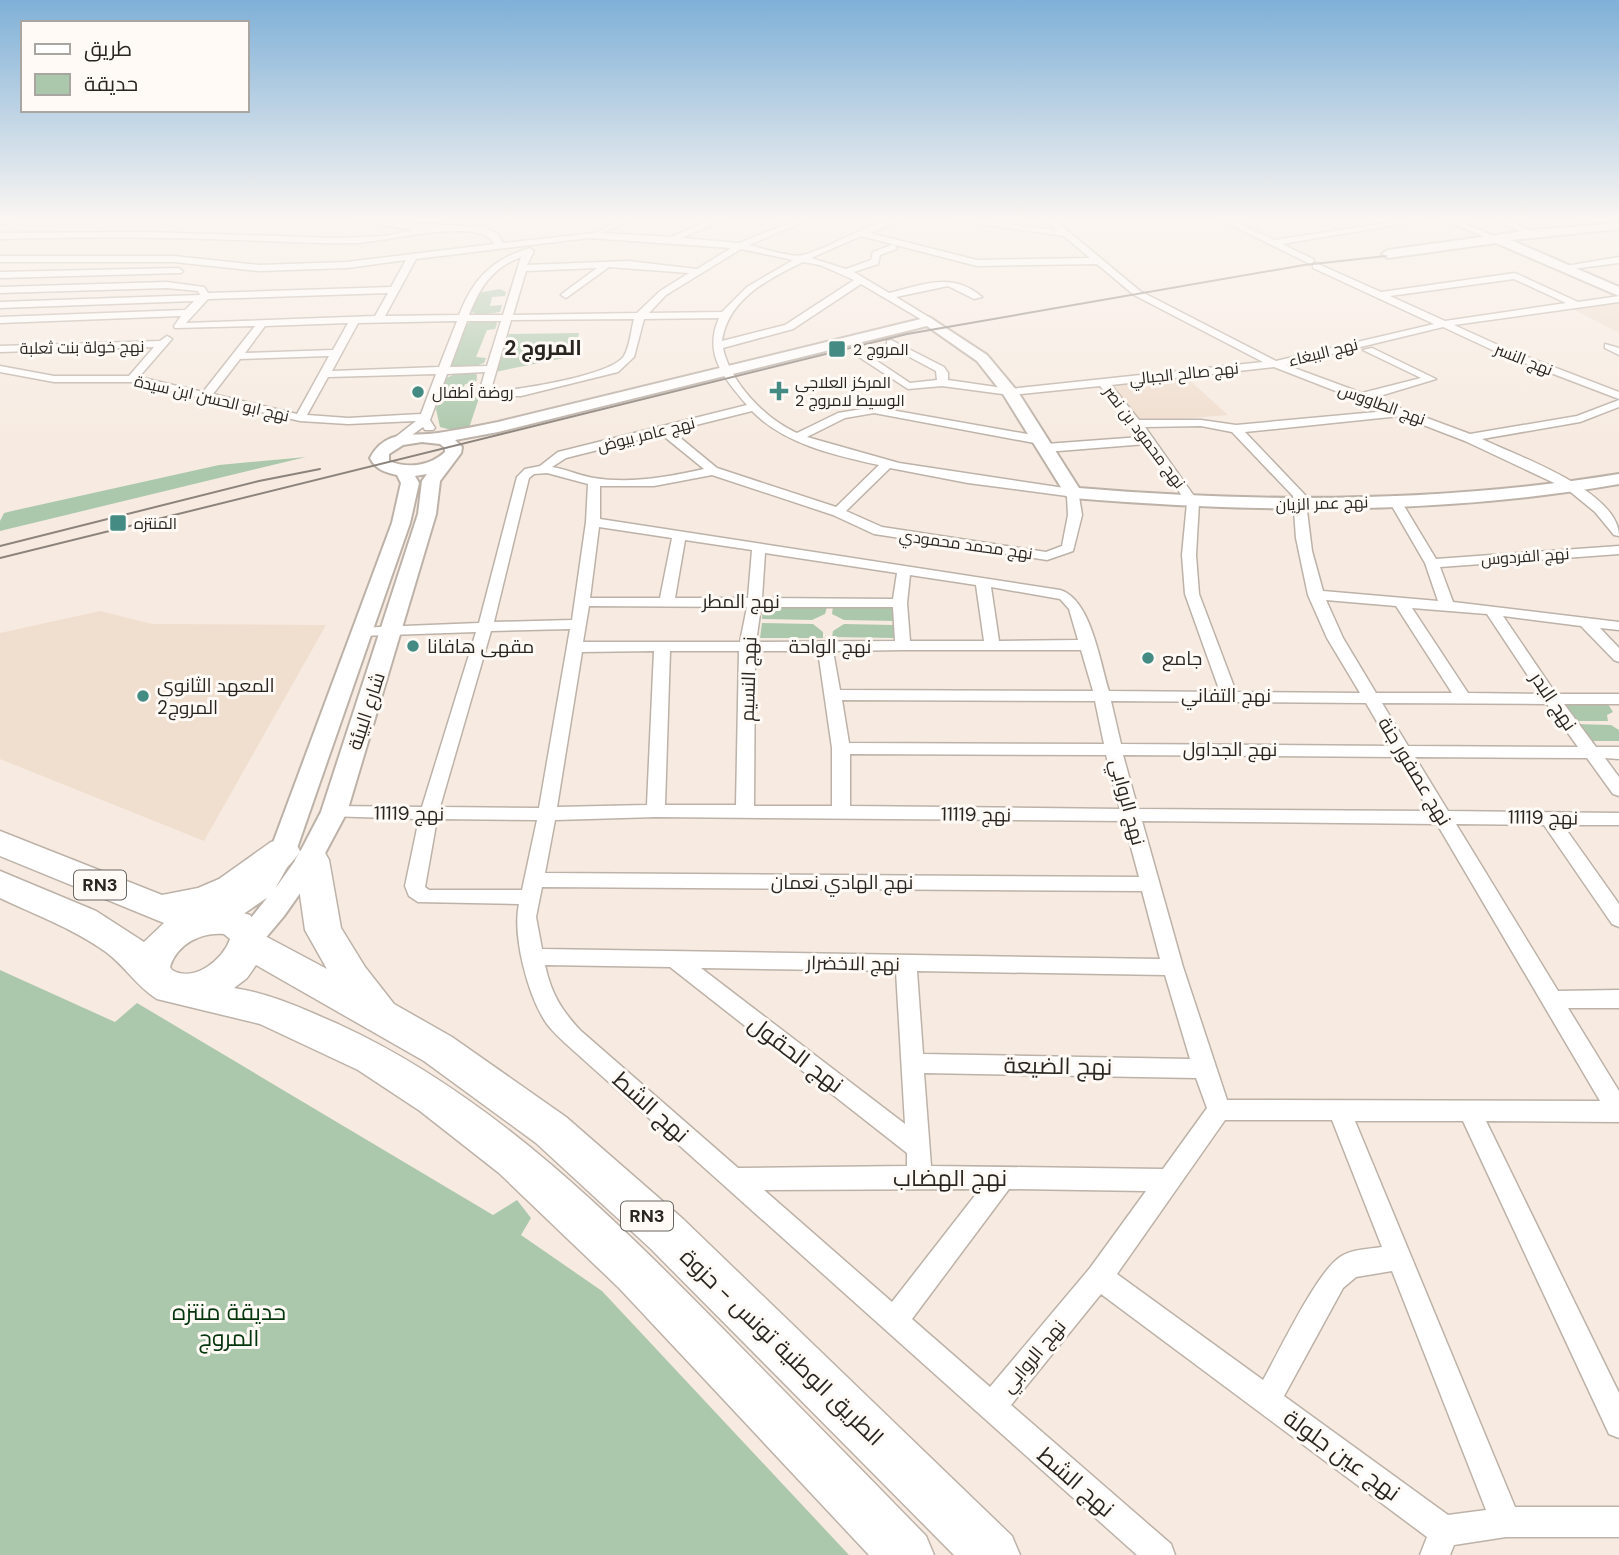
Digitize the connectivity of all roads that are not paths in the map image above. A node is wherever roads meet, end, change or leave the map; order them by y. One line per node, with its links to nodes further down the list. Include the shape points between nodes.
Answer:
1 (20, 294): 24 (street)
2 (205, 294): 20 (street)
3 (298, 294): 20 (street)
4 (393, 294): 30 (street)
5 (472, 294): 31 (street)
6 (515, 294): 27 (street)
7 (662, 294): 29 (street)
8 (746, 294): 26 (street)
9 (841, 294): 40 (street, via 789,327)
10 (883, 294): 19 (street)
11 (898, 294): 19 (street)
12 (970, 294): 21 (street)
13 (1139, 294): 46 (street, نهج الطاووس)
14 (1377, 294): 18 (street, نهج النسر)
15 (1390, 294): 18 (street)
16 (1555, 294): 23 (street)
17 (566, 295): 28 (street)
18 (1380, 295): 35 (street, نهج النسر)
19 (887, 296): 37 (street)
20 (204, 297): 24 (street); 25 (street)
21 (977, 297)
22 (1619, 299): 23 (street, نهج الببغاء)
23 (1578, 304): 35 (street, نهج الببغاء)
24 (2, 307)
25 (188, 313): 33 (street); 36 (street)
26 (725, 315): 29 (street); 40 (street)
27 (508, 316): 28 (street); 31 (street); 48 (street)
28 (555, 316): 29 (street)
29 (640, 316): 48 (street, via 629,358 614,370 504,395 493,394 486,386)
30 (378, 318): 31 (street); 32 (street)
31 (464, 318): 49 (street)
32 (355, 319): 34 (street); 43 (street)
33 (0, 320)
34 (263, 322): 36 (street); 44 (street)
35 (1443, 323): 46 (street, نهج الببغاء); 57 (street, نهج النسر)
36 (179, 326): 39 (street)
37 (936, 326): 38 (street); 51 (street); 55 (street, via 982,358)
38 (891, 343): 51 (street, via 771,374); 54 (street, via 940,369)
39 (163, 344): 41 (street, نهج خولة بنت ثعلبة); 52 (street)
40 (717, 346): 51 (street)
41 (0, 349)
42 (1368, 350): 58 (street, via 1431,379)
43 (338, 353): 44 (street); 50 (street)
44 (237, 356): 56 (street)
45 (864, 357): 54 (street, نهج صالح الجبالي, via 908,386)
46 (1275, 364): 53 (street, نهج صالح الجبالي); 58 (street, نهج الطاووس)
47 (0, 369): 52 (street, نهج ابو الحسن ابن سيدة, via 54,379)
48 (490, 369): 49 (street)
49 (445, 370): 50 (street); 63 (street)
50 (327, 374): 62 (street)
51 (731, 374): 60 (street); 67 (street, via 498,428); 73 (street, via 472,446)
52 (132, 379): 56 (street, نهج ابو الحسن ابن سيدة)
53 (1102, 381): 55 (street, نهج صالح الجبالي); 64 (street, نهج محمود بن نصر)
54 (942, 383): 55 (street, نهج صالح الجبالي)
55 (1010, 392): 72 (street)
56 (205, 396): 62 (street, نهج ابو الحسن ابن سيدة)
57 (1619, 396)
58 (1362, 397): 61 (street, نهج الطاووس)
59 (1619, 403): 69 (street, via 1580,419)
60 (753, 407): 66 (street, نهج عامر بيوض); 68 (street)
61 (1405, 412): 65 (street); 69 (street, نهج الطاووس)
62 (300, 418): 63 (street, نهج ابو الحسن ابن سيدة)
63 (425, 419): 67 (street); 71 (street)
64 (1136, 424): 65 (street, via 1201,423); 70 (street, نهج محمود بن نصر)
65 (1236, 429): 84 (street)
66 (664, 430): 75 (street, نهج عامر بيوض, via 562,456); 77 (street, نهج محمد محمودي)
67 (435, 437): 71 (street); 73 (street, via 454,447)
68 (797, 437): 72 (street, via 842,415 874,410); 74 (street)
69 (1469, 438): 80 (street, نهج الطاووس)
70 (1149, 440): 72 (street); 83 (street, نهج محمود بن نصر)
71 (397, 442): 76 (street, via 379,458 386,467)
72 (1043, 444): 81 (street)
73 (446, 460): 76 (street); 106 (street, شارع البيئة, via 431,481 427,514)
74 (887, 464): 81 (street); 85 (street)
75 (544, 469): 79 (street); 104 (street, نهج عامر بيوض, via 523,477)
76 (404, 471): 105 (street, شارع البيئة, via 410,483 401,523)
77 (713, 471): 79 (street, via 654,484); 85 (street, نهج محمد محمودي)
78 (1619, 479): 80 (street, نهج عمر الزيان)
79 (594, 482): 86 (street, نهج الشط)
80 (1572, 486): 82 (street, نهج عمر الزيان); 87 (street, نهج الطاووس)
81 (1073, 493): 83 (street, نهج عمر الزيان); 85 (street, نهج محمد محمودي, via 1075,515 1068,548 1047,556 879,531)
82 (1395, 501): 84 (street, نهج عمر الزيان); 91 (street)
83 (1193, 503): 84 (street, نهج عمر الزيان); 117 (street, نهج محمود بن نصر, via 1192,594)
84 (1303, 503): 94 (street, نهج عصفور جنة, via 1303,538)
85 (838, 512)
86 (593, 522): 88 (street, نهج الروابي); 101 (street, نهج الشط)
87 (1619, 532)
88 (679, 535): 89 (street, نهج الروابي); 95 (street)
89 (759, 546): 92 (street, نهج الروابي); 96 (street, نهج النسيم)
90 (1619, 550): 91 (street, نهج الفردوس)
91 (1432, 563): 99 (street)
92 (904, 569): 93 (street, نهج الروابي); 98 (street)
93 (983, 582): 107 (street, نهج الروابي, via 1065,596 1076,608); 110 (street)
94 (1315, 595): 97 (street); 118 (street, نهج عصفور جنة)
95 (667, 601): 96 (street, نهج المطر); 101 (street, نهج المطر)
96 (755, 601): 98 (street, نهج المطر); 112 (street, نهج النسيم)
97 (1400, 601): 99 (street); 119 (street)
98 (900, 603): 109 (street)
99 (1447, 606): 100 (street)
100 (1492, 610): 102 (street); 120 (street, نهج البدر)
101 (580, 613): 104 (street, نهج المطر); 111 (street, نهج الشط)
102 (1586, 622): 103 (street); 114 (street)
103 (1619, 626)
104 (485, 627): 106 (street, نهج المطر); 132 (street)
105 (360, 631): 106 (street, نهج المطر); 139 (street, شارع البيئة)
106 (391, 631): 129 (street, شارع البيئة)
107 (1086, 645): 110 (street, نهج الواحة); 116 (street, نهج الروابي)
108 (825, 646): 109 (street, نهج الواحة); 112 (street, نهج الواحة); 115 (street)
109 (903, 646): 110 (street, نهج الواحة)
110 (992, 646)
111 (573, 647): 113 (street, نهج الواحة); 133 (street, نهج الشط)
112 (747, 647): 113 (street, نهج الواحة); 130 (street, نهج النسيم)
113 (662, 648): 128 (street)
114 (1619, 657)
115 (832, 695): 116 (street, نهج التفاني); 122 (street)
116 (1102, 695): 117 (street, نهج التفاني); 123 (street, نهج الروابي)
117 (1229, 695): 118 (street, نهج التفاني)
118 (1370, 697): 119 (street, نهج التفاني); 124 (street, نهج عصفور جنة)
119 (1463, 698): 120 (street, نهج التفاني)
120 (1551, 698): 121 (street, نهج التفاني); 126 (street, نهج البدر)
121 (1619, 699)
122 (841, 748): 123 (street, نهج الجداول); 131 (street)
123 (1114, 749): 124 (street, نهج الجداول); 134 (street, نهج الروابي)
124 (1403, 750): 126 (street, نهج الجداول); 135 (street, نهج عصفور جنة)
125 (1619, 753): 126 (street, نهج الجداول)
126 (1590, 754): 127 (street, نهج البدر)
127 (1619, 790)
128 (656, 811): 130 (street, نهج 11119); 133 (street, نهج 11119)
129 (334, 813): 132 (street, نهج 11119); 139 (street, شارع البيئة)
130 (745, 813): 131 (street, نهج 11119)
131 (841, 813): 134 (street, نهج 11119)
132 (429, 814): 133 (street, نهج 11119); 142 (street, نهج الهادي نعمان, via 415,881 420,895)
133 (547, 814): 142 (street, نهج الشط)
134 (1133, 816): 135 (street, نهج 11119); 141 (street, نهج الروابي)
135 (1442, 816): 136 (street, نهج 11119); 153 (street, نهج عصفور جنة)
136 (1548, 817): 137 (street, نهج 11119); 144 (street)
137 (1619, 819)
138 (0, 843): 143 (highway, RN3)
139 (297, 855): 143 (highway, via 217,897 193,905); 145 (street, شارع البيئة, via 261,889); 146 (street, شارع البيئة, via 286,898); 154 (highway, via 323,930)
140 (0, 884): 151 (highway, RN3, via 107,933)
141 (1150, 884): 142 (street, نهج الهادي نعمان); 150 (street, نهج الروابي)
142 (532, 889): 147 (street, نهج الشط, via 526,917)
143 (155, 907): 145 (highway, RN3)
144 (1619, 919)
145 (205, 921): 146 (highway, RN3, via 235,923 242,927); 151 (highway, via 178,931 159,948 151,967)
146 (248, 942): 151 (highway, via 242,960 206,985); 154 (highway, الطريق الوطنية تونس - حزوة / RN3)
147 (532, 957): 148 (street, نهج الاخضرار); 164 (street, نهج الشط, via 539,987 560,1025)
148 (677, 961): 149 (street, نهج الاخضرار); 161 (street, نهج الحقول)
149 (906, 964): 150 (street, نهج الاخضرار); 155 (street)
150 (1173, 967): 156 (street, نهج الروابي)
151 (169, 982): 175 (highway, RN3, via 231,1003 266,1009 372,1058 435,1098 514,1159 635,1272)
152 (1619, 999): 153 (street)
153 (1552, 1000): 160 (street, نهج عصفور جنة)
154 (382, 1016): 176 (highway, الطريق الوطنية تونس - حزوة / RN3, via 459,1063 551,1130 667,1234)
155 (913, 1063): 156 (street, نهج الضيعة); 161 (street)
156 (1204, 1069): 157 (street, نهج الروابي)
157 (1219, 1110): 158 (street); 165 (street, نهج الروابي)
158 (1340, 1111): 159 (street); 166 (street)
159 (1470, 1111): 160 (street); 171 (street)
160 (1619, 1112)
161 (916, 1146): 162 (street)
162 (920, 1177): 163 (street, نهج الهضاب); 164 (street, نهج الهضاب)
163 (1003, 1178): 165 (street, نهج الهضاب); 168 (street)
164 (732, 1179): 168 (street, نهج الشط)
165 (1167, 1180): 167 (street, نهج الروابي)
166 (1398, 1257): 169 (street, via 1349,1265 1334,1279); 172 (street)
167 (1099, 1277): 169 (street, نهج عين جلولة); 170 (street, نهج الروابي)
168 (895, 1320): 170 (street, نهج الشط)
169 (1267, 1400): 174 (street, نهج عين جلولة)
170 (991, 1407): 177 (street, نهج الشط)
171 (1619, 1424)
172 (1506, 1522): 173 (street, نهج عين جلولة); 174 (street, نهج عين جلولة)
173 (1619, 1522)
174 (1440, 1543)
175 (907, 1555)
176 (993, 1555)
177 (1160, 1555)

